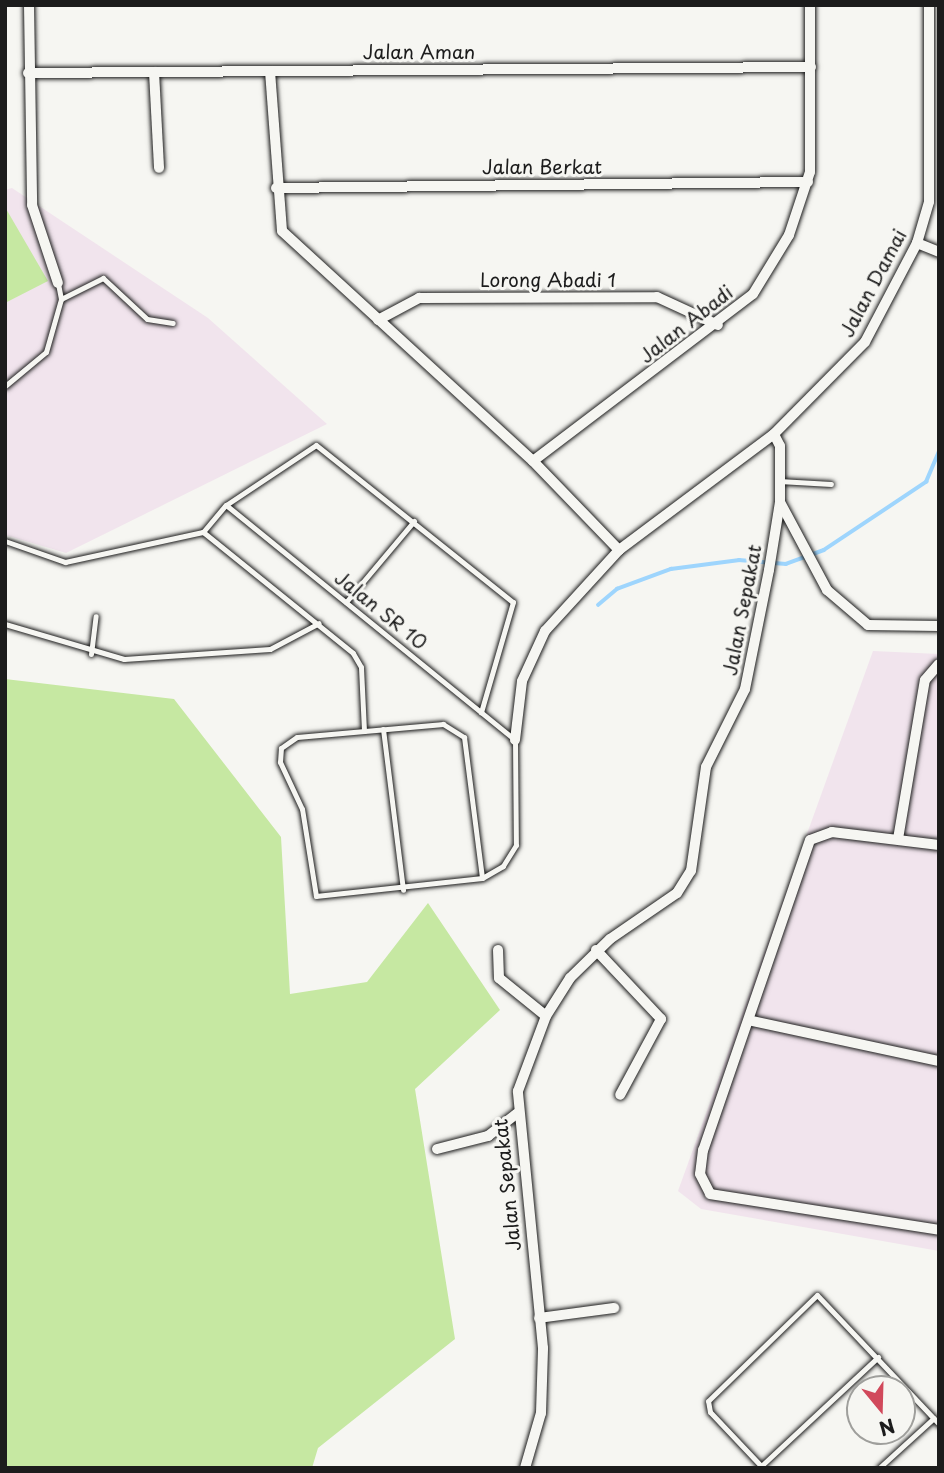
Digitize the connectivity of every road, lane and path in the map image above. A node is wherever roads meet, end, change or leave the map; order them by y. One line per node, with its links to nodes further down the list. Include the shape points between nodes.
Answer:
1 (29, 5): 7 (street)
2 (810, 5): 4 (street, Jalan Abadi)
3 (932, 11): 11 (street, Jalan Damai, via 929,202)
4 (811, 67): 5 (street, Jalan Aman); 9 (street, Jalan Abadi)
5 (270, 71): 6 (street, Jalan Aman); 10 (street)
6 (154, 72): 7 (street, Jalan Aman); 8 (street)
7 (28, 73): 13 (street, via 32,205)
8 (159, 168)
9 (808, 182): 10 (street, Jalan Berkat); 17 (street, Jalan Abadi, via 789,234 753,294)
10 (276, 188): 15 (street, via 286,236)
11 (917, 243): 12 (street); 19 (street, Jalan Damai, via 865,342)
12 (939, 252)
13 (58, 284): 14 (lane)
14 (61, 299): 16 (lane, via 103,278 147,319); 18 (lane, via 46,352)
15 (378, 320): 17 (street, Lorong Abadi 1, via 419,298 657,297); 20 (street)
16 (173, 323)
17 (718, 325): 20 (street, Jalan Abadi)
18 (5, 386)
19 (774, 434): 21 (street, Jalan Sepakat); 28 (street, Jalan Damai)
20 (533, 461): 28 (street)
21 (779, 481): 22 (lane); 23 (street, Jalan Sepakat)
22 (831, 484)
23 (780, 502): 33 (street, via 827,590 868,625); 45 (street, Jalan Sepakat, via 745,689 706,767 691,871 677,893)
24 (226, 505): 25 (lane, via 320,446); 26 (lane); 29 (lane, Jalan SR 10)
25 (414, 521): 29 (lane); 36 (lane, via 513,602)
26 (204, 532): 27 (lane, via 65,562); 31 (lane)
27 (5, 541)
28 (619, 550): 39 (street, Jalan Damai, via 545,631 522,681)
29 (346, 602): 36 (lane, Jalan SR 10)
30 (96, 616): 34 (lane)
31 (318, 623): 34 (lane, via 270,649 124,660); 38 (lane, via 358,659)
32 (5, 624): 34 (lane)
33 (939, 626)
34 (91, 654)
35 (939, 664): 40 (street, via 925,680)
36 (481, 712): 39 (lane, Jalan SR 10)
37 (383, 729): 38 (lane); 42 (lane, via 443,724 464,737); 43 (lane)
38 (364, 731): 43 (lane, via 290,739 280,762 302,809 316,896)
39 (515, 740): 42 (lane, via 516,845 503,866)
40 (898, 839): 41 (street); 47 (street, via 832,832 810,840)
41 (939, 845)
42 (482, 878): 43 (lane)
43 (403, 890)
44 (498, 950): 46 (street, via 499,978)
45 (596, 950): 46 (street, Jalan Sepakat); 49 (street, via 661,1020)
46 (546, 1016): 50 (street, Jalan Sepakat)
47 (752, 1021): 48 (street); 52 (street, via 703,1150 700,1174 710,1194)
48 (939, 1061)
49 (620, 1095)
50 (516, 1114): 51 (street, via 488,1136); 54 (street, Jalan Sepakat)
51 (437, 1149)
52 (939, 1230)
53 (614, 1307): 54 (street)
54 (539, 1318): 59 (street, Jalan Sepakat, via 541,1413)
55 (878, 1357): 56 (lane); 58 (lane); 58 (lane, via 823,1296 811,1298 708,1401 710,1412)
56 (934, 1418): 57 (lane); 60 (lane)
57 (939, 1424)
58 (761, 1467)
59 (525, 1468)
60 (878, 1468)

